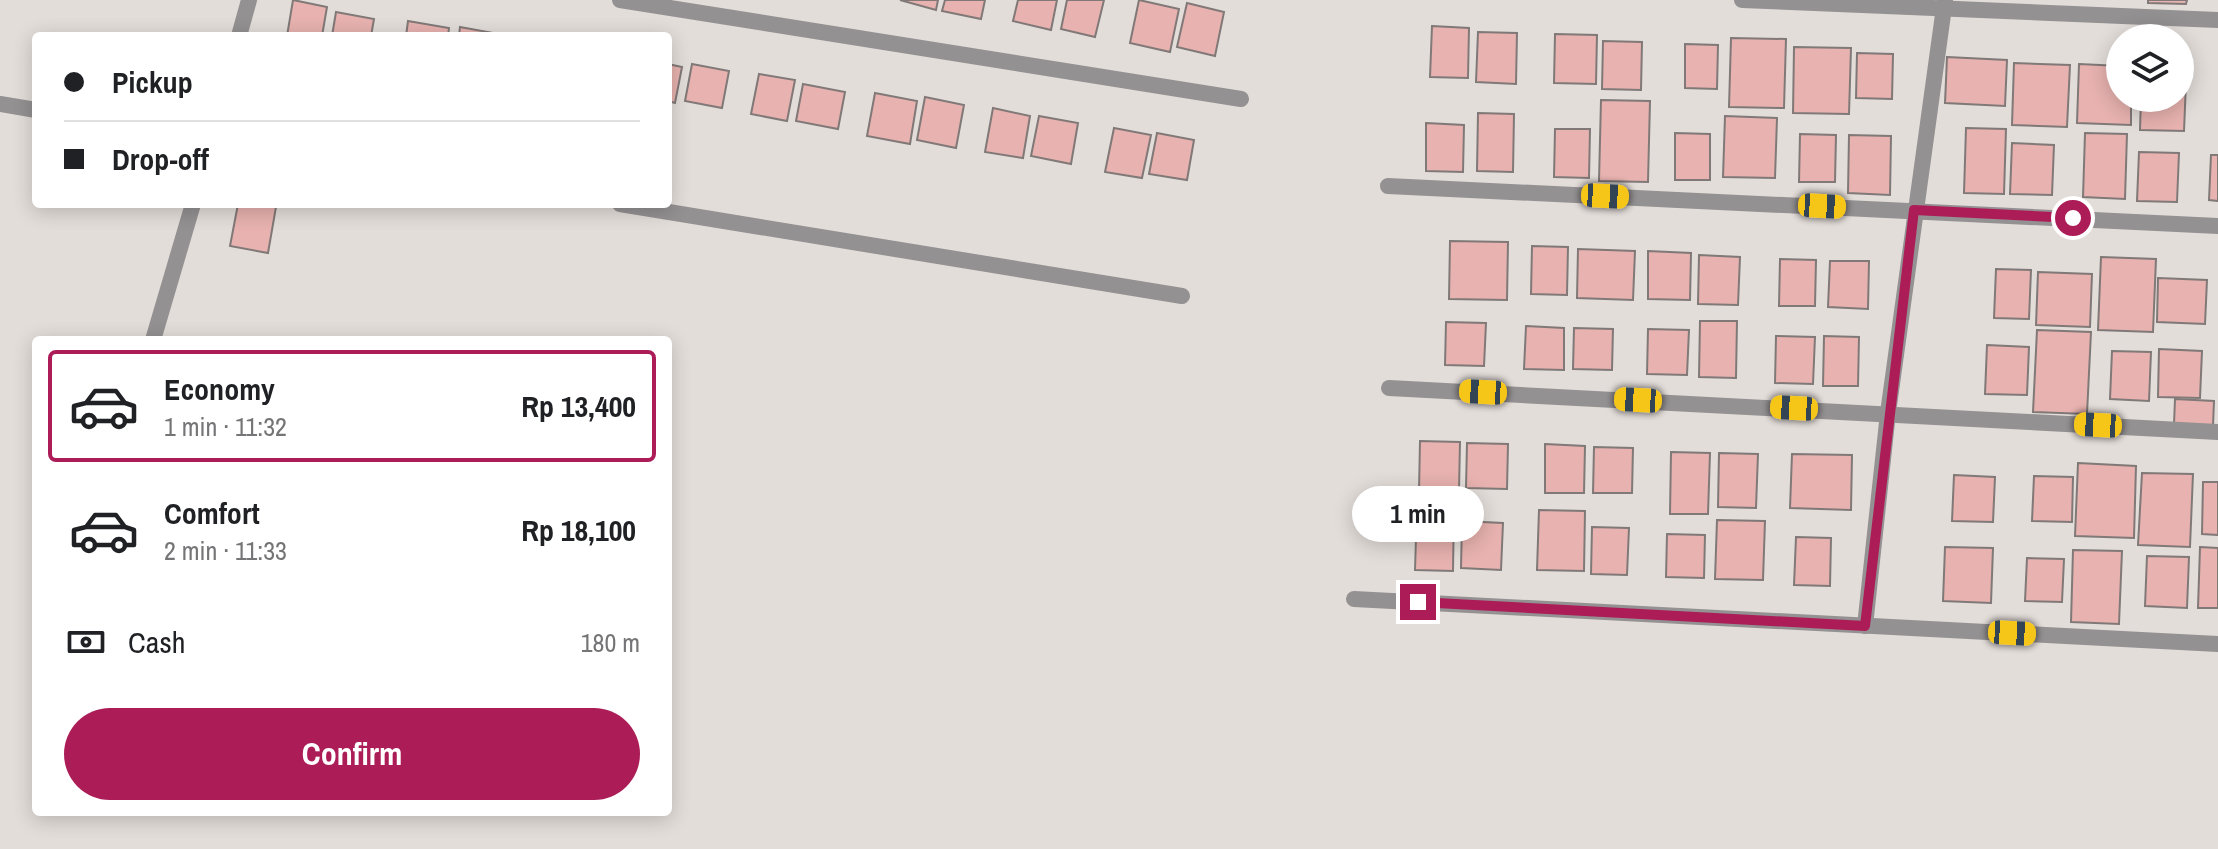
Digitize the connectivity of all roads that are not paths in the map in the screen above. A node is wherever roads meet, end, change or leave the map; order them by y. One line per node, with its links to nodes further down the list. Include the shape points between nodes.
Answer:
1 (249, 0): 6 (street)
2 (620, 0): 7 (street)
3 (1742, 0): 4 (street)
4 (1944, 4): 5 (street); 13 (street)
5 (2218, 20)
6 (240, 32)
7 (1241, 99)
8 (0, 104): 9 (street)
9 (32, 109)
10 (1388, 186): 13 (street)
11 (192, 208): 16 (street)
12 (644, 208): 15 (street)
13 (1914, 210): 14 (street); 18 (street)
14 (2218, 226)
15 (1182, 296)
16 (154, 336)
17 (1389, 388): 18 (street)
18 (1888, 413): 19 (street); 21 (street)
19 (2218, 432)
20 (1354, 599): 21 (street)
21 (1865, 626): 22 (street)
22 (2218, 644)

